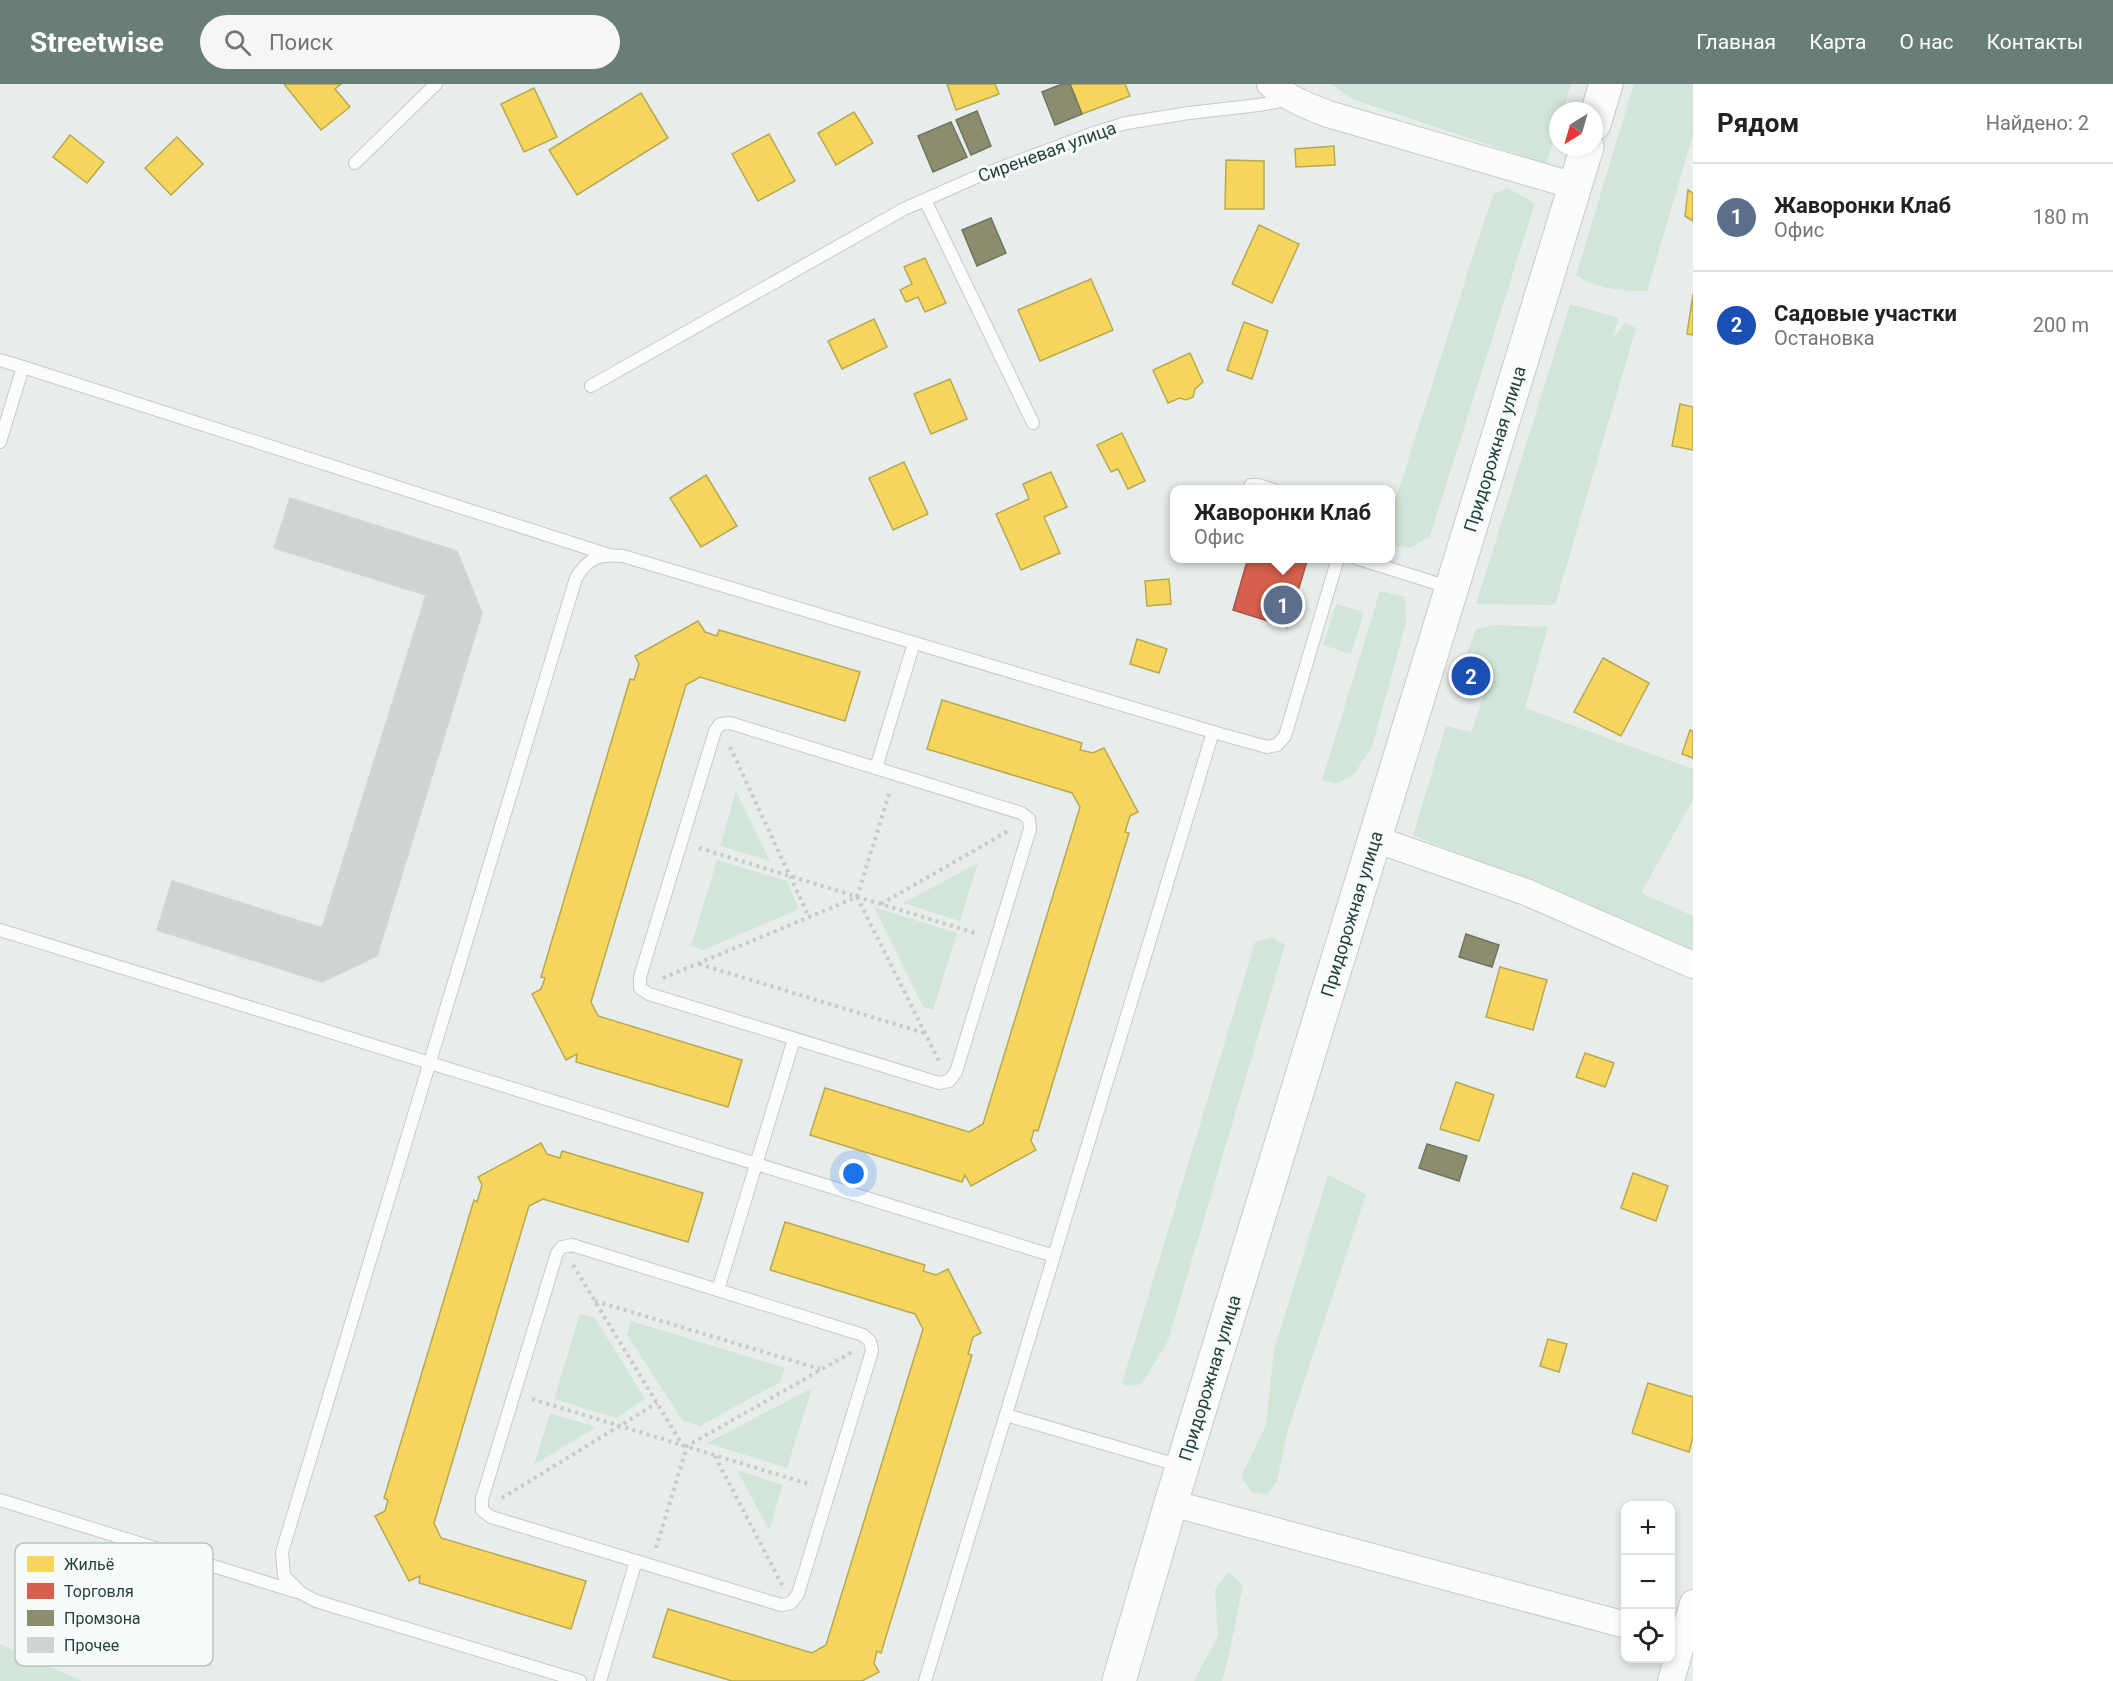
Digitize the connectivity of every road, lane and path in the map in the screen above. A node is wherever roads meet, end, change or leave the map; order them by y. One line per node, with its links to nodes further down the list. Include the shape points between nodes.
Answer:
1 (435, 84): 6 (lane)
2 (1606, 84): 4 (main road)
3 (1279, 90): 7 (street, Сиреневая улица, via 1328,114); 8 (lane, Сиреневая улица, via 1276,102 1126,123)
4 (1601, 102)
5 (1584, 156): 7 (main road, Придорожная улица)
6 (355, 164)
7 (1575, 186): 17 (main road, Придорожная улица)
8 (925, 200): 11 (lane, Сиреневая улица); 12 (lane)
9 (0, 360): 10 (lane)
10 (23, 367): 13 (lane); 14 (lane)
11 (591, 386)
12 (1033, 423)
13 (0, 442)
14 (606, 554): 18 (lane); 37 (lane, via 584,565 576,578)
15 (1337, 563): 20 (lane, via 1285,736 1277,745 1267,747)
16 (1372, 563): 17 (lane)
17 (1453, 588): 24 (main road, Придорожная улица)
18 (914, 643): 20 (lane); 21 (lane)
19 (720, 724): 21 (lane, via 730,723); 25 (lane); 26 (path)
20 (1213, 732): 41 (lane)
21 (876, 768): 22 (lane)
22 (895, 774): 23 (lane, via 1021,813); 27 (path)
23 (1029, 819): 28 (path); 31 (lane, via 1030,829)
24 (1375, 838): 33 (street, via 1526,892); 52 (main road, Придорожная улица)
25 (681, 842): 26 (path); 34 (lane)
26 (790, 876): 27 (path); 29 (path)
27 (857, 897): 28 (path); 29 (path); 35 (path)
28 (881, 904): 31 (path)
29 (809, 917): 32 (path)
30 (0, 930): 37 (lane)
31 (996, 939): 38 (lane, via 956,1072)
32 (698, 964): 34 (path); 35 (path)
33 (1693, 965)
34 (640, 988): 36 (lane)
35 (925, 1033): 38 (path)
36 (795, 1039): 38 (lane, via 939,1083); 39 (lane)
37 (429, 1064): 39 (lane); 61 (lane, via 282,1552 284,1576)
38 (949, 1081)
39 (756, 1165): 41 (lane); 42 (lane)
40 (562, 1246): 42 (lane, via 572,1245); 43 (path); 46 (lane)
41 (1054, 1256): 48 (lane)
42 (718, 1290): 44 (lane, via 863,1335)
43 (595, 1301): 45 (path); 47 (path)
44 (870, 1341): 45 (path); 53 (lane, via 872,1351)
45 (820, 1370): 50 (path)
46 (514, 1394): 49 (path); 56 (lane)
47 (657, 1403): 49 (path); 50 (path)
48 (1006, 1415): 52 (lane); 68 (lane)
49 (619, 1426): 50 (path); 56 (path)
50 (685, 1446): 51 (path); 59 (path)
51 (715, 1455): 53 (path); 62 (path)
52 (1183, 1467): 55 (main road, Придорожная улица)
53 (830, 1490): 62 (lane, via 798,1594)
54 (0, 1500): 57 (lane)
55 (1171, 1503): 64 (street); 69 (main road, Придорожная улица)
56 (482, 1510): 58 (lane, via 491,1517)
57 (139, 1543)
58 (636, 1561): 59 (lane); 67 (lane)
59 (651, 1565): 62 (lane, via 781,1605)
60 (213, 1566): 61 (lane)
61 (301, 1593): 66 (lane, via 316,1601)
62 (791, 1603)
63 (1693, 1604): 65 (street)
64 (1621, 1624)
65 (1677, 1639): 70 (street)
66 (580, 1681)
67 (600, 1681)
68 (925, 1681)
69 (1119, 1681)
70 (1671, 1681)

